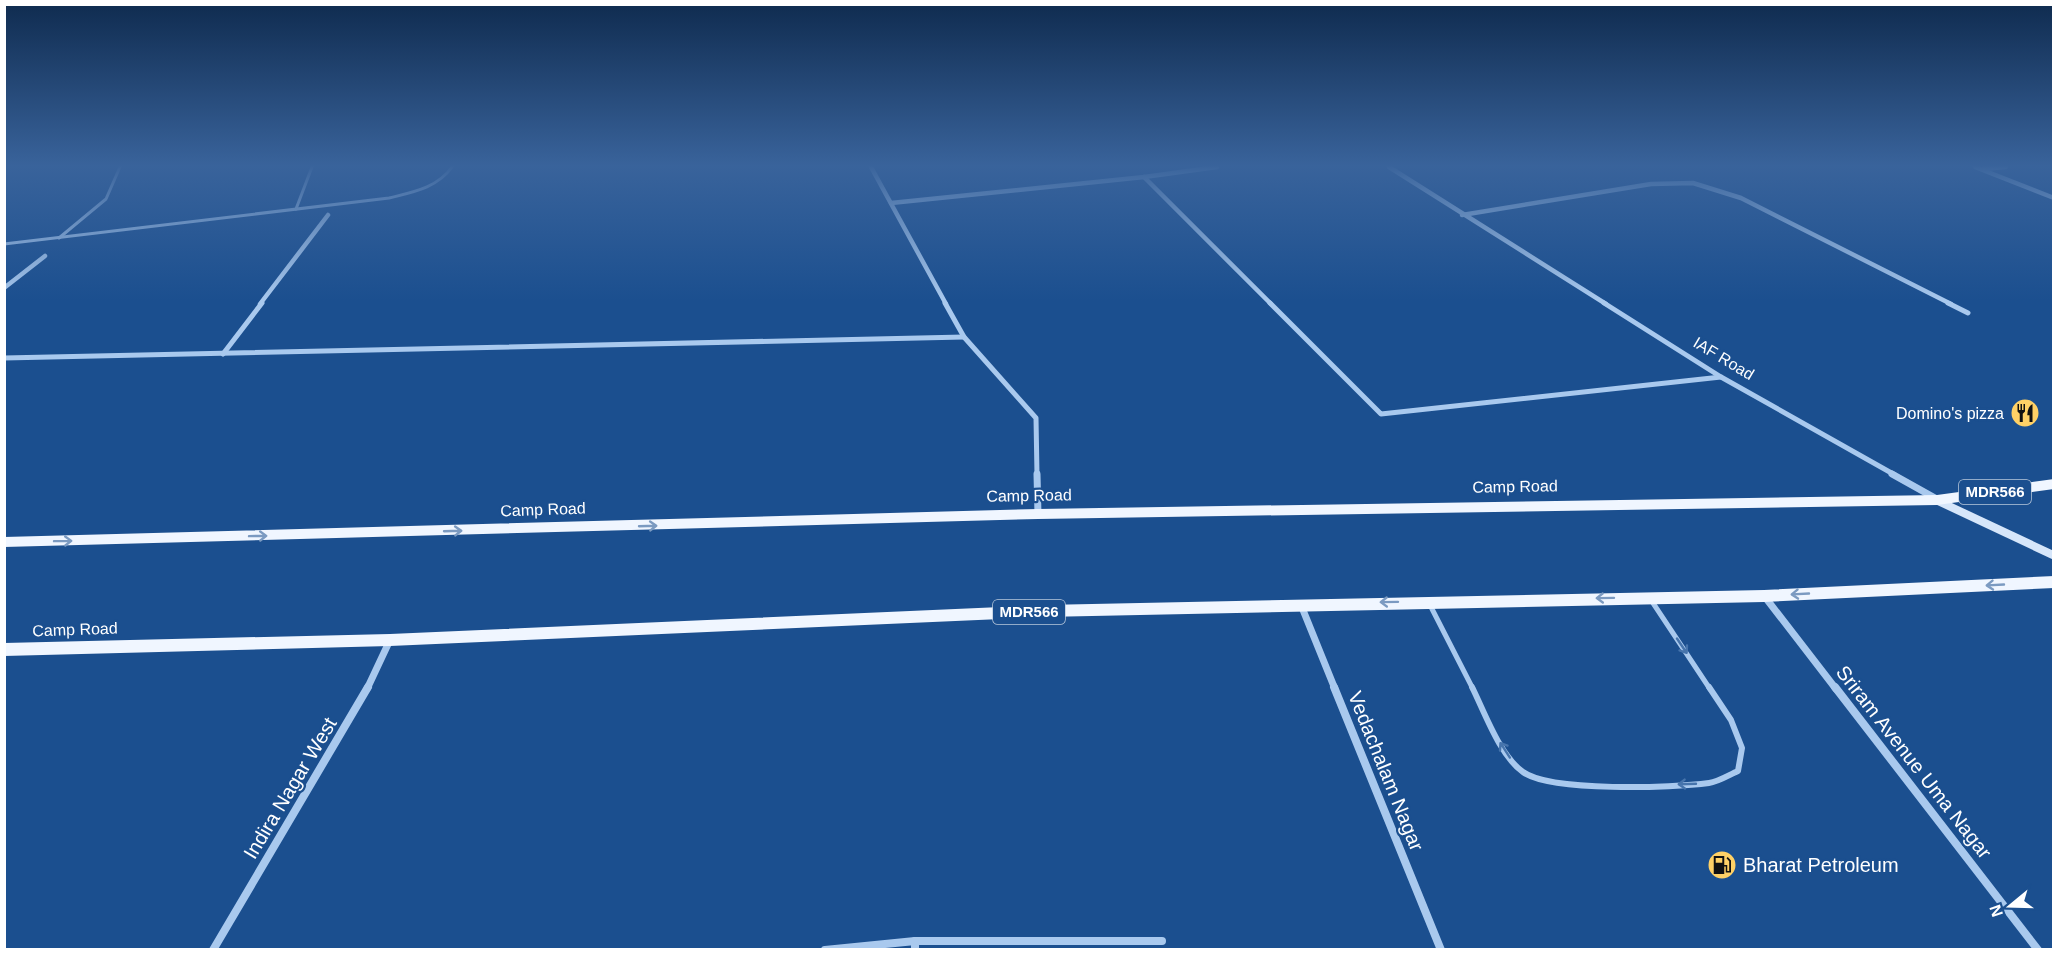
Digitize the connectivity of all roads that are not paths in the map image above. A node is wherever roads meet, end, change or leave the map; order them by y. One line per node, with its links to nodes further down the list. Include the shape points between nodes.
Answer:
1 (92, 212): 10 (lane)
2 (275, 212): 10 (lane)
3 (896, 212): 15 (street)
4 (1179, 212): 18 (street, via 1381,414)
5 (1457, 212): 9 (street, IAF Road)
6 (1483, 212): 9 (street)
7 (1768, 212): 14 (street)
8 (328, 215): 16 (street)
9 (1462, 215): 18 (street, IAF Road)
10 (59, 238): 11 (lane)
11 (4, 244)
12 (45, 256): 13 (street)
13 (4, 288)
14 (1968, 313)
15 (964, 337): 16 (street); 21 (street, via 1036,418)
16 (223, 354): 17 (street)
17 (4, 358)
18 (1721, 377): 20 (street, IAF Road)
19 (2054, 484): 20 (main road, Camp Road / MDR566)
20 (1937, 500): 21 (main road, Camp Road / MDR566); 23 (street, IAF Road)
21 (1038, 514): 22 (main road, Camp Road / MDR566, one-way to 21)
22 (4, 542)
23 (2054, 556)
24 (2054, 582): 25 (main road, Camp Road / MDR566, one-way to 25)
25 (1764, 596): 26 (main road, Camp Road / MDR566); 36 (street, Sriram Avenue Uma Nagar)
26 (1650, 597): 27 (main road, Camp Road / MDR566, one-way to 27); 27 (lane, one-way to 27, via 1731,720 1742,748 1738,771 1711,783 1552,783 1524,773 1506,754)
27 (1429, 602): 28 (main road, Camp Road / MDR566, one-way to 28)
28 (1301, 604): 29 (main road, Camp Road / MDR566, via 1044,611); 35 (street, Vedachalam Nagar)
29 (390, 640): 30 (main road, Camp Road / MDR566); 33 (street, Indira Nagar West, via 363,697)
30 (4, 650)
31 (1162, 941): 32 (street)
32 (915, 945): 34 (street)
33 (213, 950)
34 (825, 950)
35 (1441, 950)
36 (2038, 950)

